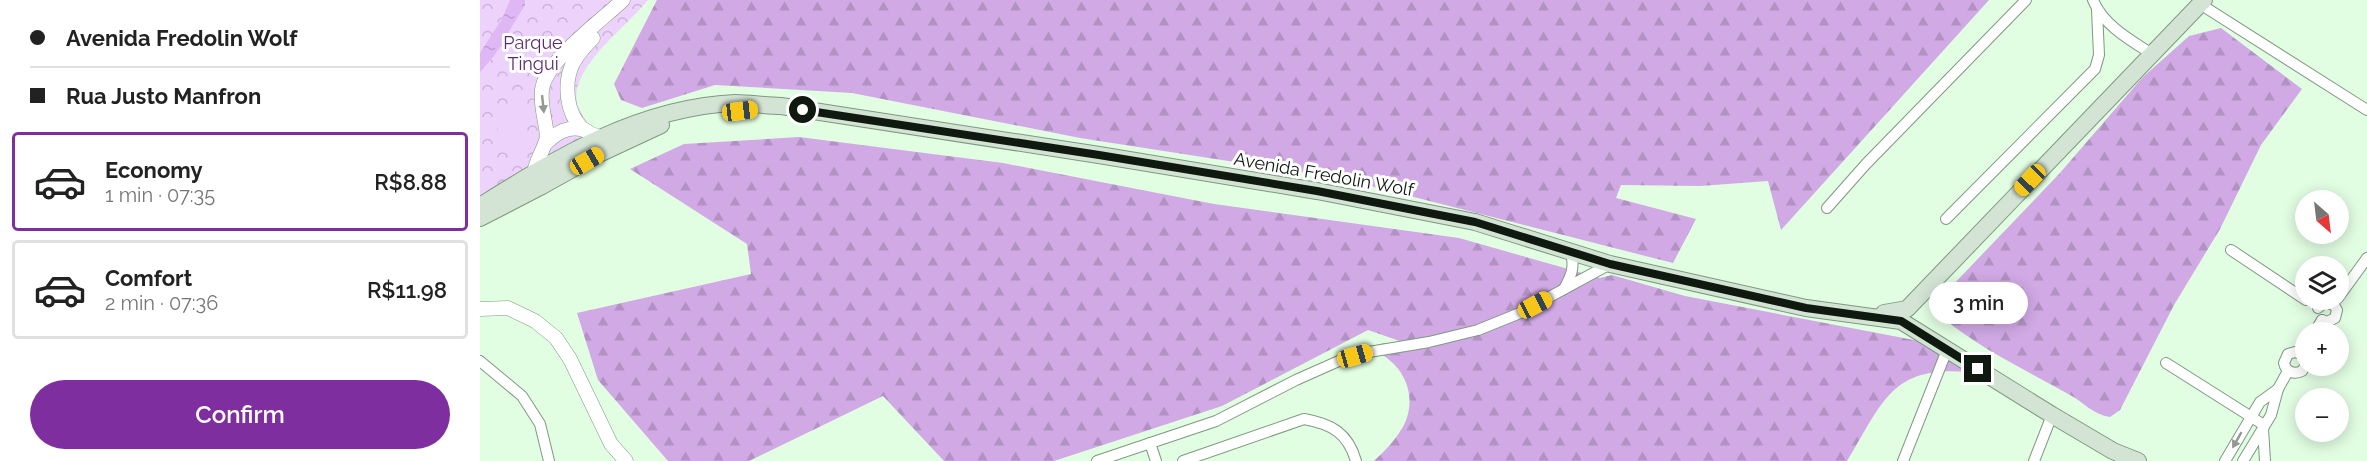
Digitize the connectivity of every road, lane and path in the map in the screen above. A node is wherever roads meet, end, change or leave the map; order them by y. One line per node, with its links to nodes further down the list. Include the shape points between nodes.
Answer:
1 (624, 0): 7 (street, via 572,65 567,86 569,106 578,123); 8 (street, one-way to 8, via 559,58 548,73 542,88)
2 (2026, 0): 12 (street)
3 (2202, 2): 5 (main road); 6 (street)
4 (2095, 5): 5 (street, via 2112,27); 14 (street, via 2099,55 2095,69)
5 (2152, 54): 25 (main road, via 1950,264)
6 (2367, 110)
7 (595, 140): 8 (street, via 572,128); 9 (main road, Avenida Fredolin Wolf); 16 (main road, Avenida Fredolin Wolf, via 657,122 774,106 1317,191 1475,222)
8 (545, 144): 9 (street, via 537,159)
9 (538, 180): 10 (main road, Avenida Fredolin Wolf)
10 (518, 190): 11 (main road, Avenida Fredolin Wolf); 13 (main road, Avenida Fredolin Wolf)
11 (480, 206)
12 (1827, 208)
13 (480, 218)
14 (1946, 219)
15 (2231, 250): 21 (street)
16 (1571, 253): 18 (main road, Avenida Fredolin Wolf); 20 (street, via 1574,264)
17 (2367, 258): 19 (street)
18 (1610, 264): 20 (street); 25 (main road, Avenida Fredolin Wolf, via 1806,308)
19 (2349, 284)
20 (1564, 290): 39 (street, via 1478,330 1341,360 1216,421)
21 (2295, 293)
22 (480, 309): 41 (street, via 508,308 535,321 556,338 611,444)
23 (2318, 310): 26 (street)
24 (2337, 310): 26 (street, via 2335,318)
25 (1908, 316): 27 (main road)
26 (2322, 320)
27 (1947, 350): 36 (main road); 46 (street)
28 (2295, 352): 31 (street, via 2286,356)
29 (480, 361): 34 (street)
30 (2166, 363): 37 (street)
31 (2288, 371): 33 (street); 35 (street)
32 (480, 372): 34 (street)
33 (2295, 372)
34 (500, 378): 40 (street, via 522,396 540,424)
35 (2278, 389): 37 (street, via 2265,397); 38 (street)
36 (2052, 415): 47 (street); 48 (main road)
37 (2251, 417): 38 (street); 49 (street, one-way to 49)
38 (2264, 427): 50 (street); 51 (street)
39 (1150, 443): 42 (street); 43 (street)
40 (549, 461)
41 (626, 461)
42 (1097, 461)
43 (1156, 461)
44 (1183, 461): 45 (street, via 1304,419 1321,422 1339,432 1352,446)
45 (1356, 461)
46 (1903, 461)
47 (2034, 461)
48 (2138, 461)
49 (2224, 461)
50 (2242, 461)
51 (2265, 461)

